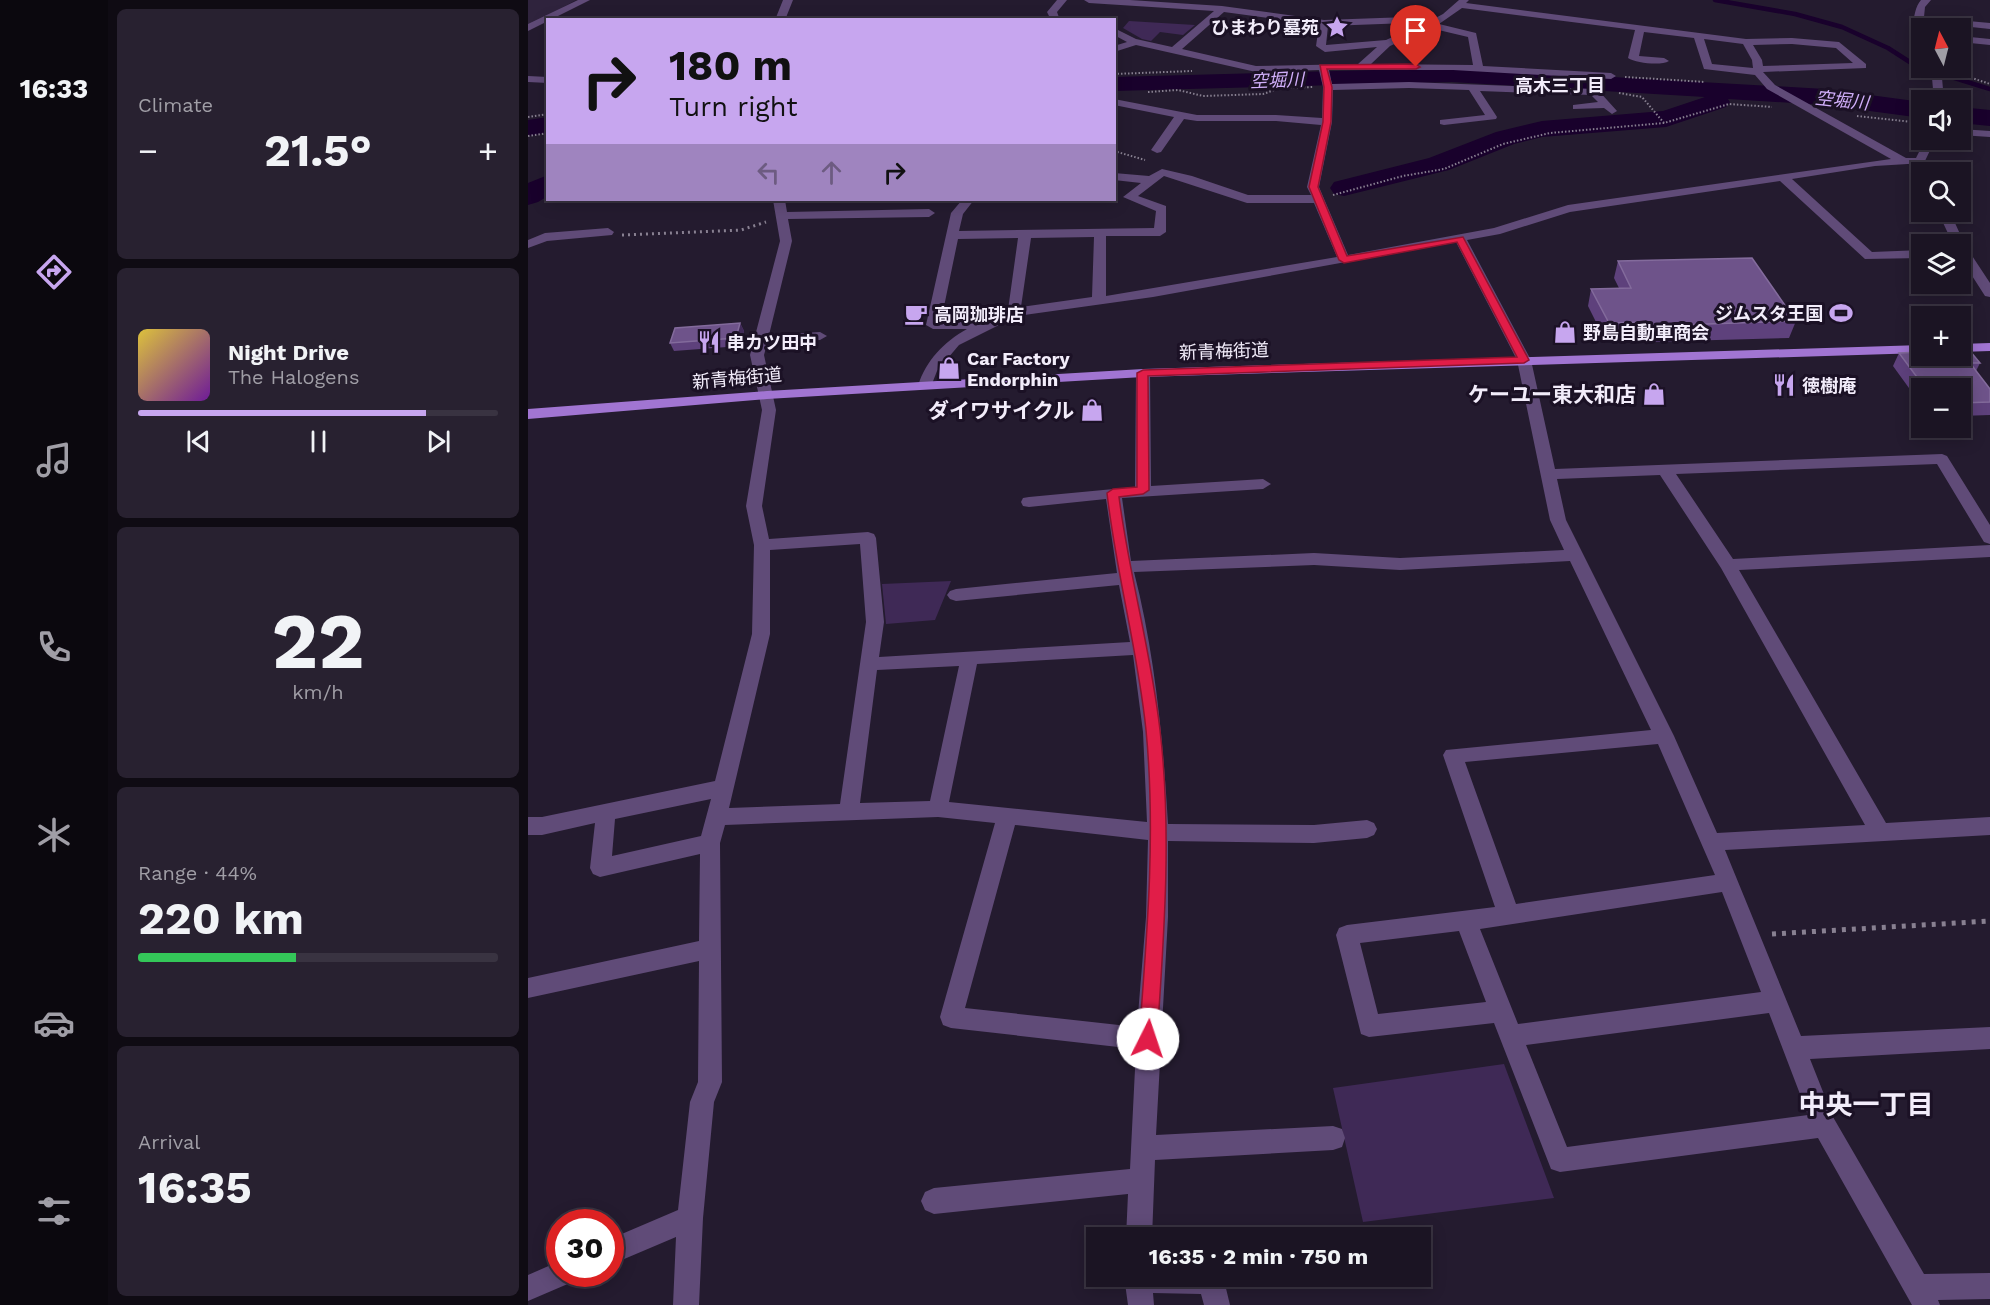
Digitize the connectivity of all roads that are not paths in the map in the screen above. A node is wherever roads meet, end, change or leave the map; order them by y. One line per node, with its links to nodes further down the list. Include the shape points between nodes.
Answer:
1 (585, 0): 8 (street)
2 (788, 0): 9 (street)
3 (1062, 0): 10 (street, via 1052,12)
4 (1089, 0): 7 (street)
5 (1920, 1): 12 (street)
6 (1462, 3): 17 (street); 20 (street)
7 (1222, 9): 11 (street); 15 (street)
8 (548, 18)
9 (781, 18)
10 (1055, 18)
11 (1211, 18): 14 (street); 29 (street)
12 (1919, 18)
13 (546, 19): 19 (street)
14 (1244, 21)
15 (1324, 23): 17 (street, via 1398,20); 27 (street, via 1321,46 1325,49)
16 (1971, 24): 18 (street)
17 (1432, 26): 27 (street); 33 (street, via 1473,35)
18 (1990, 26)
19 (528, 28)
20 (1640, 28): 22 (street); 30 (street, via 1633,58)
21 (1116, 32): 24 (street)
22 (1698, 36): 25 (street); 34 (street, via 1708,67)
23 (1971, 40): 26 (street)
24 (1136, 42): 28 (street); 29 (street)
25 (1746, 42): 34 (street); 34 (street, via 1839,45 1862,66)
26 (1990, 42)
27 (1390, 43): 31 (street)
28 (1116, 48)
29 (1175, 50): 32 (street, via 1256,69)
30 (1664, 61)
31 (1362, 66): 32 (street); 33 (street)
32 (1323, 68): 38 (street)
33 (1478, 68): 35 (street)
34 (1759, 71): 49 (street, via 1771,87)
35 (1611, 76)
36 (528, 79): 37 (street)
37 (546, 80)
38 (1328, 86): 39 (street); 43 (street)
39 (1474, 87): 41 (street, via 1594,92 1610,108); 44 (street, via 1492,117)
40 (1116, 102): 42 (street)
41 (1577, 107)
42 (1181, 115): 43 (street); 47 (street)
43 (1327, 122): 56 (street, via 1313,187)
44 (1444, 122)
45 (1971, 133): 46 (street)
46 (1990, 134)
47 (1157, 150)
48 (1925, 150): 50 (street)
49 (1904, 161): 50 (street); 52 (street)
50 (1920, 161)
51 (1116, 176): 53 (street)
52 (1783, 177): 65 (street, via 1568,209); 67 (street, via 1869,256)
53 (1149, 180): 55 (street); 56 (street, via 1162,172 1246,199)
54 (1116, 196): 55 (street)
55 (1129, 197): 62 (street, via 1162,209 1160,232)
56 (1318, 198): 68 (street)
57 (778, 201): 60 (street)
58 (967, 201): 64 (street, via 957,213)
59 (929, 213): 60 (street)
60 (781, 217): 75 (street, via 786,241)
61 (608, 232): 66 (street, via 545,237)
62 (1100, 232): 63 (street); 71 (street)
63 (1025, 234): 64 (street); 72 (street)
64 (951, 235): 73 (street, via 933,325)
65 (1460, 239): 68 (street); 79 (street)
66 (528, 244)
67 (1911, 254)
68 (1344, 260): 71 (street)
69 (1971, 264): 70 (street)
70 (1990, 293)
71 (1099, 300): 72 (street)
72 (1014, 312): 73 (street)
73 (984, 325): 81 (street, via 954,342 930,370)
74 (820, 336): 75 (street)
75 (759, 340): 82 (street, via 757,355)
76 (1990, 347): 77 (main road)
77 (1971, 348)
78 (1911, 349): 79 (main road, 新青梅街道)
79 (1524, 360): 80 (main road, 新青梅街道); 85 (street)
80 (1143, 373): 81 (main road, 新青梅街道); 87 (street)
81 (925, 386): 82 (main road, 新青梅街道)
82 (767, 395): 83 (main road, 新青梅街道); 91 (street, via 766,438 754,506)
83 (528, 414)
84 (1665, 470): 85 (street); 90 (street, via 1942,459); 94 (street)
85 (1548, 474): 93 (street, via 1558,520)
86 (1263, 484): 87 (street)
87 (1143, 490): 88 (street)
88 (1113, 493): 89 (street); 95 (street)
89 (1029, 502)
90 (1990, 538)
91 (762, 545): 99 (street, via 868,538 875,622); 101 (street, via 761,634)
92 (1990, 551): 94 (street)
93 (1574, 555): 95 (street, via 1400,564 1314,559); 100 (street)
94 (1728, 565): 111 (street)
95 (1126, 573): 96 (street); 97 (street)
96 (956, 595)
97 (1140, 648): 98 (street); 110 (street, via 1153,732)
98 (969, 658): 99 (street); 102 (street)
99 (872, 664): 103 (street)
100 (1664, 736): 112 (street); 115 (street, via 1453,755)
101 (722, 788): 104 (street); 105 (street)
102 (938, 808): 103 (street); 106 (street)
103 (849, 812): 105 (street)
104 (606, 813): 107 (street); 113 (street, via 600,868)
105 (715, 817): 113 (street)
106 (1007, 817): 110 (street); 123 (street, via 951,1017)
107 (528, 826)
108 (1990, 826): 111 (street)
109 (1367, 829): 110 (street, via 1314,834)
110 (1158, 832): 123 (street, via 1157,917)
111 (1880, 832): 112 (street)
112 (1710, 842): 114 (street)
113 (710, 843): 117 (street)
114 (1729, 882): 115 (street); 119 (street)
115 (1509, 915): 116 (street)
116 (1466, 921): 120 (street); 120 (street, via 1347,935 1369,1026)
117 (711, 948): 118 (street); 130 (street, via 710,1082 702,1102)
118 (528, 988)
119 (1776, 1001): 121 (street); 124 (street)
120 (1502, 1011): 121 (street)
121 (1511, 1036): 125 (street, via 1560,1160)
122 (1990, 1038): 124 (street)
123 (1148, 1039): 127 (street)
124 (1796, 1048): 125 (street)
125 (1824, 1125): 137 (street)
126 (1333, 1138): 127 (street)
127 (1144, 1148): 128 (street)
128 (1143, 1180): 129 (street); 131 (street)
129 (934, 1201)
130 (690, 1218): 132 (street); 138 (street)
131 (1140, 1227)
132 (624, 1246)
133 (546, 1280): 136 (street)
134 (1990, 1286): 137 (street)
135 (1213, 1287): 139 (street)
136 (528, 1288)
137 (1921, 1296)
138 (686, 1305)
139 (1217, 1305)

